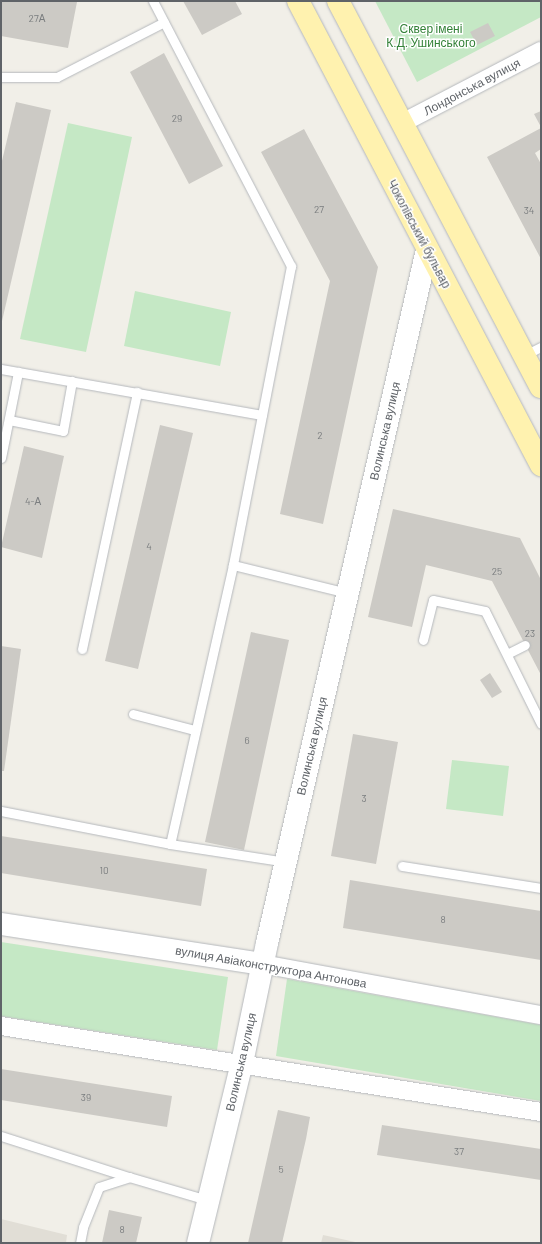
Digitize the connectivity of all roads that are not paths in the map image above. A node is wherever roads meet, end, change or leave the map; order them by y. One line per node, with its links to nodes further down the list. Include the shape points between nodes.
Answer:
1 (153, 1): 4 (lane)
2 (298, 1): 8 (main road, Чоколівський бульвар)
3 (338, 1): 7 (main road)
4 (164, 22): 6 (lane, via 57,77); 15 (lane, via 291,266)
5 (541, 51): 7 (street, Лондонська вулиця)
6 (1, 77)
7 (402, 123): 9 (main road)
8 (427, 250): 18 (main road, Чоколівський бульвар); 20 (street, Волинська вулиця)
9 (533, 351): 13 (main road)
10 (1, 369): 11 (lane)
11 (18, 372): 12 (lane); 16 (lane)
12 (72, 381): 14 (lane); 16 (lane, via 63,432)
13 (541, 387)
14 (137, 392): 15 (lane); 23 (lane)
15 (262, 414): 19 (lane)
16 (9, 420): 17 (lane)
17 (1, 458)
18 (541, 465)
19 (233, 565): 20 (lane); 27 (lane)
20 (348, 593): 30 (street, Волинська вулиця)
21 (423, 640): 24 (lane, via 433,600 485,611)
22 (525, 645): 24 (lane)
23 (82, 649)
24 (507, 654): 26 (lane)
25 (133, 714): 27 (lane)
26 (541, 724)
27 (195, 730): 29 (lane)
28 (1, 811): 29 (lane)
29 (170, 844): 30 (lane)
30 (286, 862): 34 (street, Волинська вулиця)
31 (402, 866): 32 (lane)
32 (541, 888)
33 (1, 924): 34 (street, вулиця Авіаконструктора Антонова)
34 (262, 964): 35 (street, вулиця Авіаконструктора Антонова); 37 (street, Волинська вулиця)
35 (541, 1015)
36 (1, 1026): 37 (street)
37 (242, 1063): 38 (street); 41 (street, Волинська вулиця)
38 (541, 1112)
39 (1, 1136): 40 (lane)
40 (129, 1177): 41 (lane); 42 (lane, via 100,1187 83,1227)
41 (207, 1200): 43 (street, Волинська вулиця)
42 (80, 1243)
43 (198, 1243)

